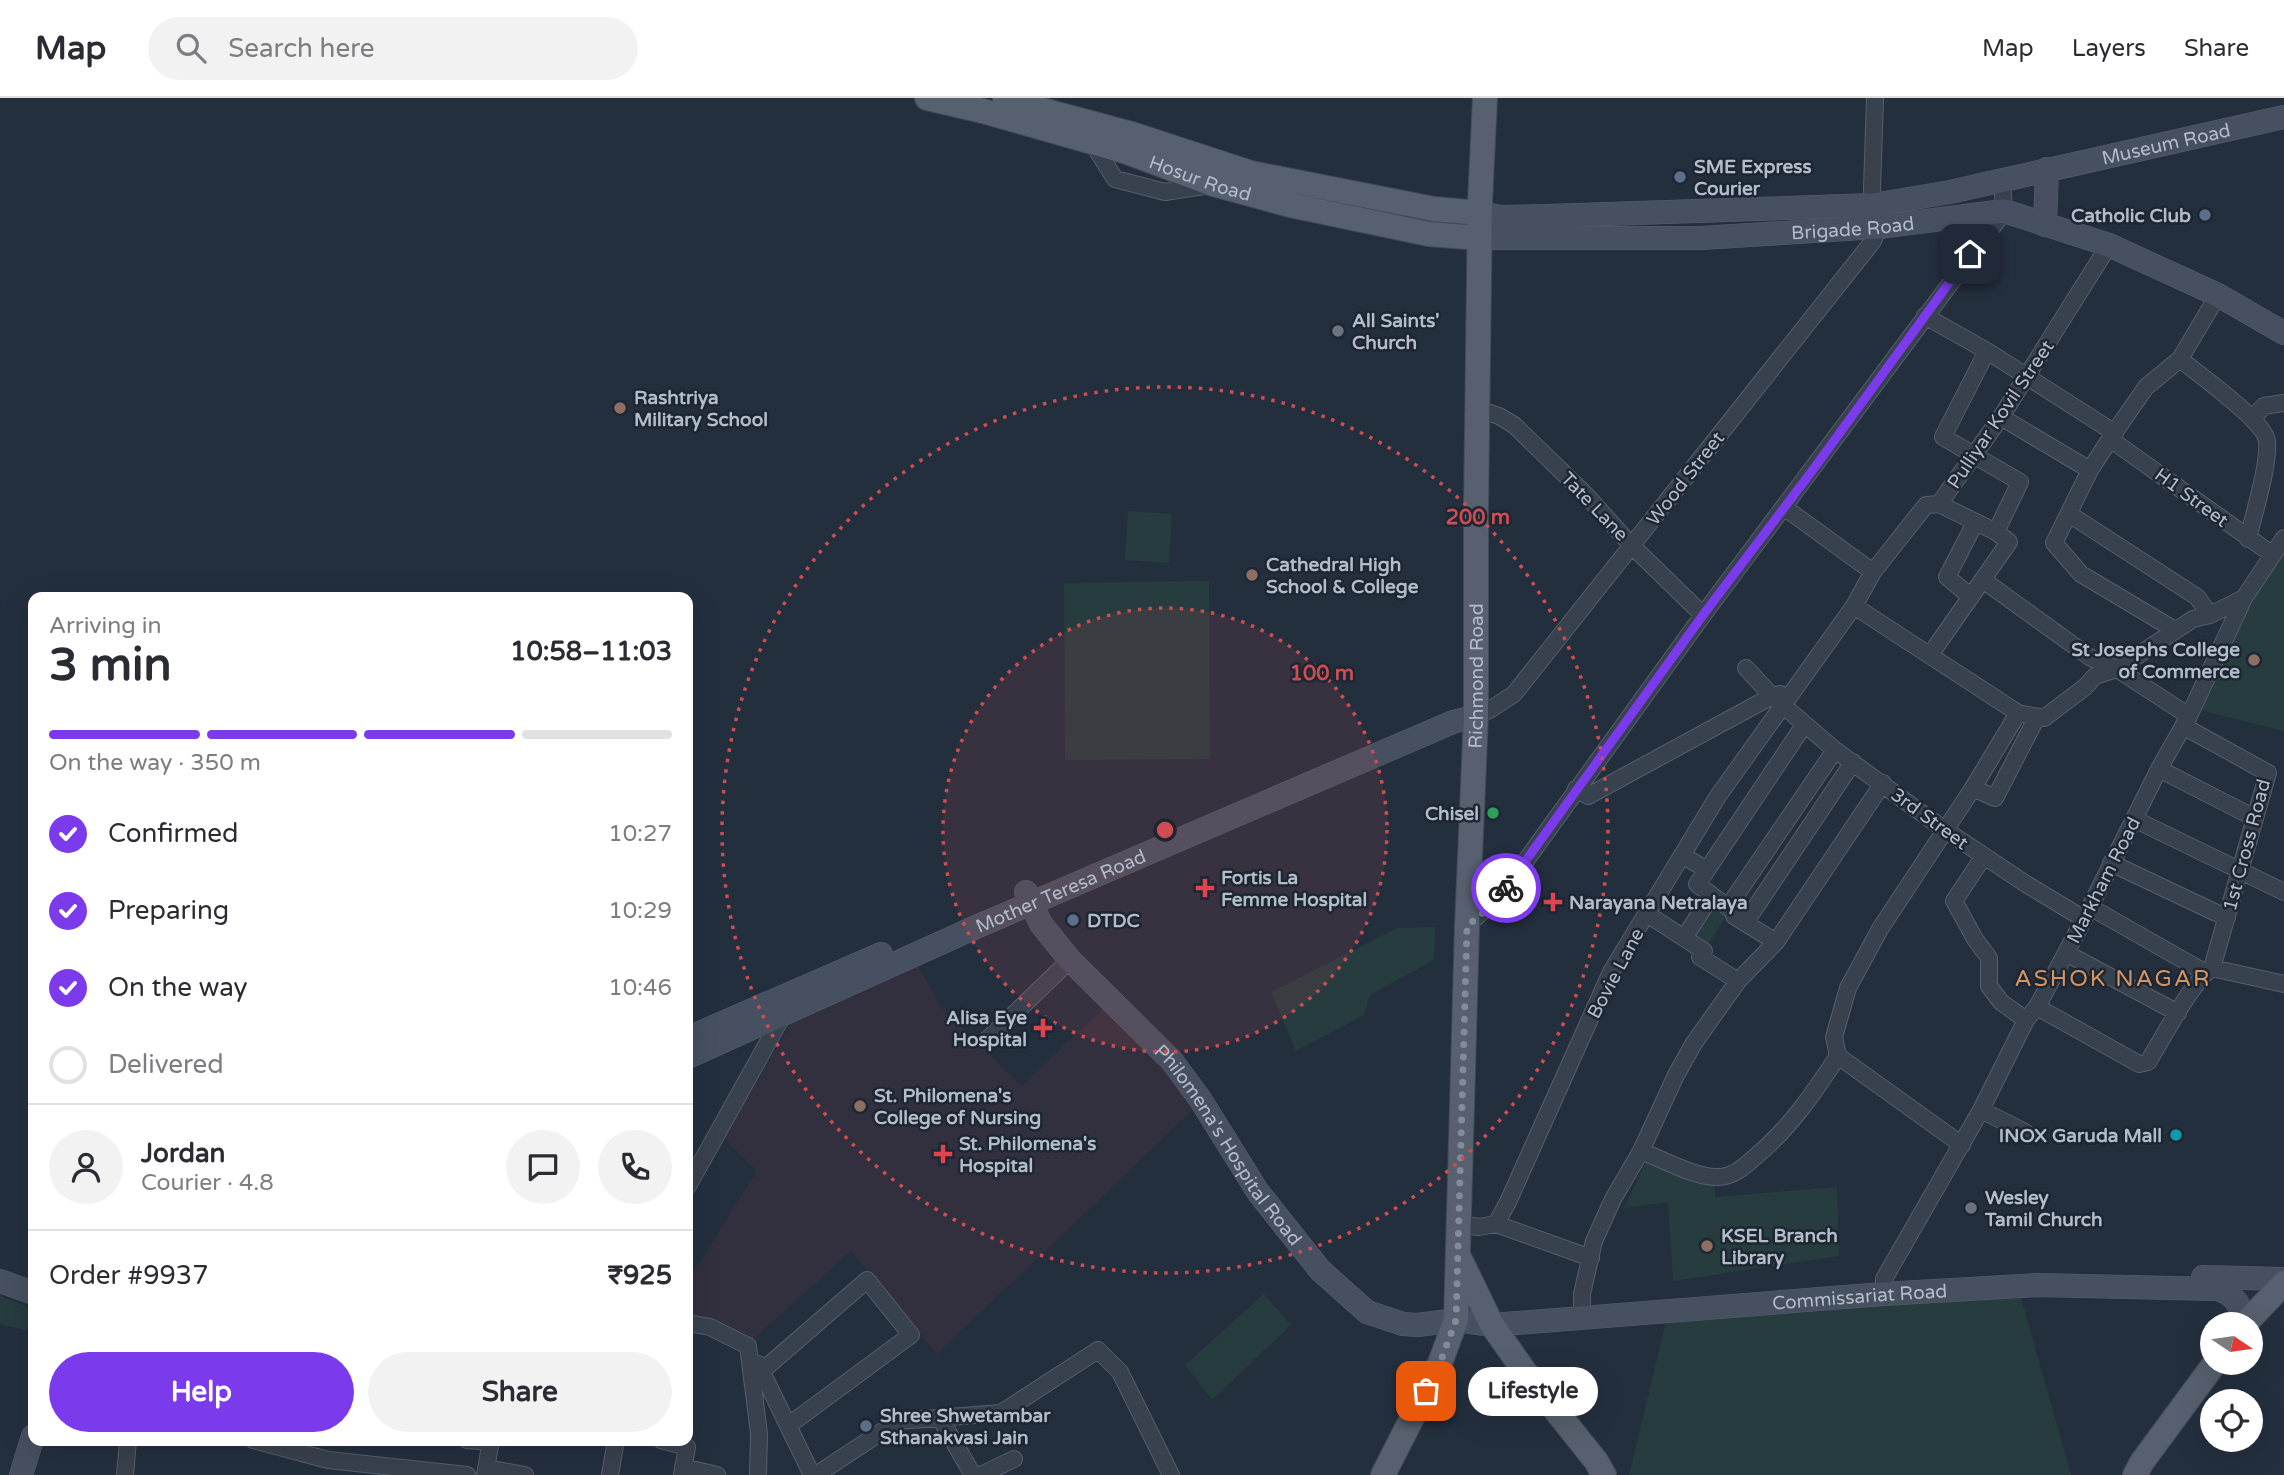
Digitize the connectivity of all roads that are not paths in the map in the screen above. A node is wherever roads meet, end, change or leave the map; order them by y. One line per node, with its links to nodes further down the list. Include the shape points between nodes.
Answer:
1 (927, 98): 5 (main road, Hosur Road)
2 (998, 98): 5 (main road, Hosur Road)
3 (1485, 98): 8 (main road, Richmond Road)
4 (1875, 98): 14 (street, via 1872,189)
5 (1046, 112): 10 (main road, Hosur Road, via 1251,173); 16 (main road, Hosur Road, via 1090,141 1213,184 1429,234)
6 (2284, 117): 7 (main road, Museum Road)
7 (2047, 169): 9 (main road, Brigade Road); 15 (main road)
8 (1480, 179): 10 (main road, via 1458,199); 12 (main road, Richmond Road)
9 (2002, 180): 11 (street); 14 (main road, Brigade Road, via 1934,195)
10 (1434, 209): 12 (main road, Hosur Road)
11 (2004, 211): 13 (main road, Brigade Road); 15 (main road, Brigade Road); 18 (street)
12 (1480, 213): 14 (main road, Brigade Road, via 1501,217); 16 (main road, Richmond Road)
13 (1964, 215): 14 (main road, Brigade Road); 18 (street)
14 (1876, 216): 16 (main road, Brigade Road, via 1700,238); 39 (street, Wood Street, via 1873,242)
15 (2045, 225): 17 (main road, Brigade Road)
16 (1479, 238): 26 (main road, Richmond Road)
17 (2109, 245): 19 (main road, Brigade Road); 24 (street, Pulliyar Kovil Street)
18 (1970, 254): 20 (street)
19 (2218, 295): 21 (main road, Brigade Road); 23 (street)
20 (1925, 316): 22 (street, H1 Street); 33 (street)
21 (2284, 333)
22 (1987, 351): 24 (street, H1 Street); 30 (street, via 1942,437)
23 (2180, 359): 28 (street); 29 (street, via 2146,387)
24 (2027, 376): 27 (street, Pulliyar Kovil Street); 29 (street, H1 Street)
25 (2284, 403): 28 (street, via 2264,406)
26 (1478, 409): 39 (street, Tate Lane, via 1514,425); 53 (main road, Richmond Road)
27 (2001, 417): 30 (street, Pulliyar Kovil Street); 31 (street)
28 (2252, 419): 38 (street, via 2267,439)
29 (2113, 436): 31 (street); 38 (street, H1 Street)
30 (1974, 457): 32 (street, Pulliyar Kovil Street); 36 (street, via 2020,482)
31 (2090, 470): 34 (street)
32 (1940, 504): 35 (street); 41 (street, Pulliyar Kovil Street, via 1926,505)
33 (1785, 508): 41 (street); 46 (street)
34 (2069, 514): 47 (street, via 2197,597); 48 (street, via 2054,544 2081,574)
35 (1975, 523): 36 (street); 43 (street, via 1947,578)
36 (1996, 532): 42 (street, via 2009,542)
37 (2284, 538): 40 (street, Markham Road)
38 (2248, 539): 40 (street, H1 Street)
39 (1631, 545): 46 (street, Tate Lane); 53 (street, Wood Street, via 1514,694 1491,709)
40 (2273, 555): 44 (street, Markham Road)
41 (1872, 572): 45 (street, Pulliyar Kovil Street)
42 (1983, 580): 43 (street); 51 (street, via 2091,658)
43 (1971, 597): 49 (street)
44 (2244, 598): 47 (street); 56 (street, Markham Road)
45 (1854, 606): 49 (street); 52 (street, Pulliyar Kovil Street, via 1793,691)
46 (1703, 615): 63 (street)
47 (2210, 615): 48 (street)
48 (2175, 631): 51 (street)
49 (1930, 655): 54 (street)
50 (1746, 668): 52 (street, 3rd Street)
51 (2117, 669): 55 (street, via 2095,676 2044,718); 56 (street)
52 (1777, 701): 57 (street, 3rd Street); 63 (street, via 1588,796); 67 (street, Bovie Lane)
53 (1476, 710): 74 (main road, Mother Teresa Road); 80 (main road, Richmond Road)
54 (2018, 713): 55 (street); 62 (street)
55 (2037, 717): 62 (street, via 1995,798)
56 (2186, 721): 60 (street, Markham Road); 64 (street, 1st Cross Road, via 2268,773)
57 (1804, 725): 58 (street, 3rd Street); 70 (street)
58 (1835, 750): 59 (street, 3rd Street); 75 (street)
59 (1853, 762): 61 (street, 3rd Street); 79 (street)
60 (2159, 769): 64 (street); 65 (street, Markham Road)
61 (1883, 783): 66 (street, 3rd Street); 82 (street)
62 (1973, 788): 66 (street)
63 (1576, 789): 80 (street, via 1504,891)
64 (2255, 818): 71 (street, 1st Cross Road)
65 (2134, 819): 69 (street, Markham Road); 71 (street)
66 (1945, 830): 68 (street, 3rd Street); 94 (street, via 1880,929 1848,988 1834,1037)
67 (1682, 855): 70 (street); 77 (street, Bovie Lane)
68 (1984, 856): 76 (street, 3rd Street); 88 (street, via 1954,901 1989,958 1989,986 2001,1002)
69 (2111, 863): 76 (street, Markham Road); 78 (street)
70 (1707, 870): 73 (street, via 1697,884)
71 (2247, 873): 72 (street, 1st Cross Road); 78 (street, 1st Cross Road)
72 (2284, 892)
73 (1712, 895): 75 (street); 81 (street)
74 (1029, 898): 84 (main road, Philomena's Hospital Road, via 1041,924); 90 (main road, Mother Teresa Road); 91 (main road, Mother Teresa Road)
75 (1728, 907): 79 (street)
76 (2087, 913): 83 (street, Markham Road); 85 (street, 3rd Street)
77 (1647, 914): 81 (street); 101 (street, Bovie Lane, via 1611,972)
78 (2227, 918): 85 (street, 1st Cross Road)
79 (1745, 923): 82 (street)
80 (1467, 926): 100 (main road, Richmond Road)
81 (1684, 938): 86 (street, via 1704,951 1700,957)
82 (1776, 942): 86 (street)
83 (2066, 953): 88 (street, Markham Road); 89 (street)
84 (1070, 960): 92 (street); 113 (main road, Philomena's Hospital Road, via 1172,1061 1258,1192 1320,1270 1367,1312 1403,1324)
85 (2209, 970): 87 (street, 3rd Street); 89 (street, 1st Cross Road)
86 (1738, 981): 98 (street, via 1694,1043)
87 (2284, 984)
88 (2032, 1013): 89 (street, 1st Cross Road, via 2140,1064 2148,1062); 95 (street, Markham Road)
89 (2178, 1013)
90 (783, 1015): 93 (main road, Mother Teresa Road); 99 (street)
91 (693, 1036)
92 (988, 1039)
93 (693, 1055)
94 (1838, 1056): 97 (street); 98 (street, via 1784,1132 1738,1171 1718,1177 1698,1173)
95 (1981, 1110): 96 (street); 97 (street, Markham Road)
96 (2025, 1132)
97 (1962, 1145): 107 (street, Markham Road)
98 (1641, 1151): 103 (street, via 1613,1199)
99 (693, 1177)
100 (1460, 1224): 101 (street); 102 (main road, Richmond Road)
101 (1496, 1224): 103 (street)
102 (1459, 1255): 112 (main road, Richmond Road); 113 (main road, Richmond Road)
103 (1591, 1258): 109 (street)
104 (0, 1281): 108 (main road)
105 (2284, 1281): 106 (main road, Commissariat Road); 111 (main road)
106 (2217, 1283): 107 (main road, Commissariat Road, via 2043,1274); 110 (main road)
107 (1884, 1286): 109 (main road, Commissariat Road); 112 (main road, Commissariat Road)
108 (28, 1291)
109 (1582, 1306): 112 (main road, Commissariat Road)
110 (2243, 1312)
111 (2256, 1312)
112 (1488, 1317): 113 (main road, Commissariat Road); 142 (main road, Richmond Road)
113 (1456, 1320): 141 (main road, Richmond Road, via 1440,1363)
114 (693, 1324): 115 (street)
115 (748, 1346): 116 (street); 136 (street, via 760,1434)
116 (762, 1371): 119 (street); 119 (street, via 867,1280 911,1335)
117 (2205, 1376): 143 (main road)
118 (940, 1418): 137 (street, via 898,1421); 138 (street); 140 (street, via 1001,1413 1098,1350 1120,1372)
119 (789, 1425): 137 (street)
120 (30, 1446): 130 (main road)
121 (127, 1446): 131 (street)
122 (272, 1446): 127 (street)
123 (490, 1446): 129 (street)
124 (615, 1446): 134 (street)
125 (683, 1446): 128 (street, via 687,1447)
126 (1014, 1459): 139 (street)
127 (340, 1468): 132 (street)
128 (683, 1471): 135 (street)
129 (486, 1472): 133 (street)
130 (21, 1475)
131 (125, 1475)
132 (467, 1475)
133 (524, 1475)
134 (610, 1475)
135 (717, 1475)
136 (758, 1475)
137 (814, 1475)
138 (973, 1475)
139 (981, 1475)
140 (1171, 1475)
141 (1383, 1475)
142 (1604, 1475)
143 (2135, 1475)

